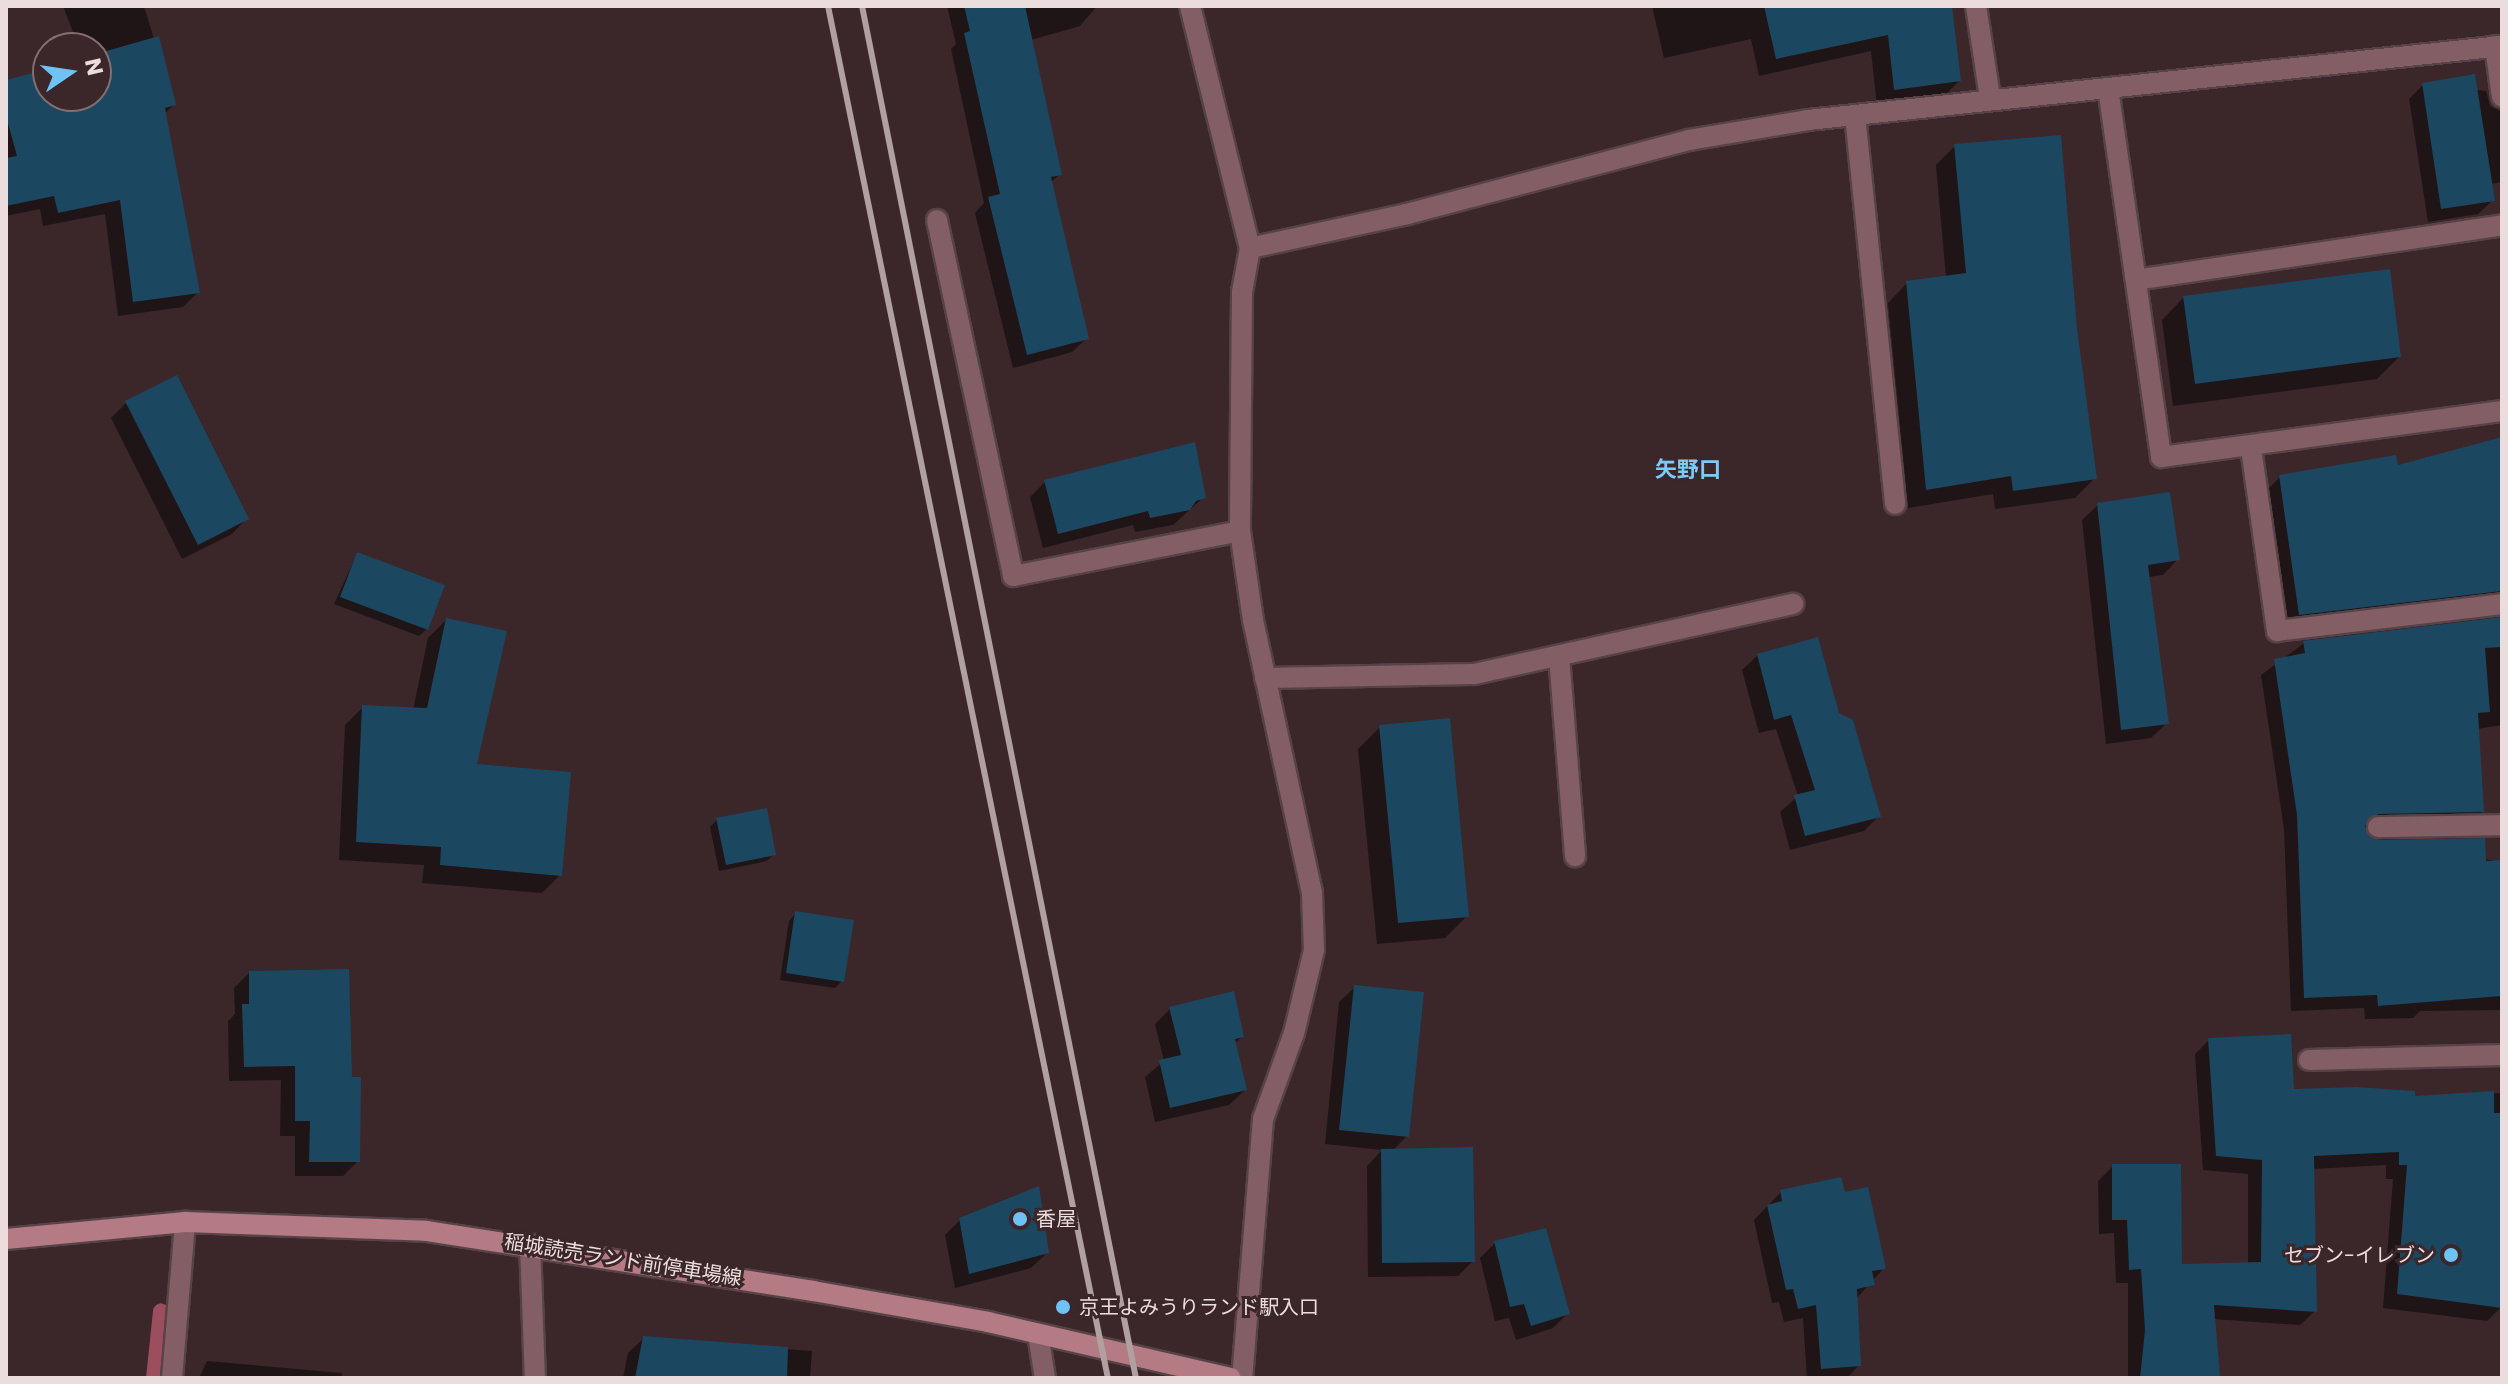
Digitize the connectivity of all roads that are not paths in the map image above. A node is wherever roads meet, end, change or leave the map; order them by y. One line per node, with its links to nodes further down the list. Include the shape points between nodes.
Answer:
1 (1190, 6): 10 (street)
2 (1976, 6): 6 (street)
3 (2498, 46): 4 (street); 5 (street)
4 (2108, 88): 6 (street); 11 (street)
5 (2502, 97)
6 (1990, 98): 7 (street)
7 (1855, 115): 10 (street, via 1689,140 1407,214); 14 (street)
8 (937, 220): 15 (street, via 1013,576)
9 (2502, 225): 11 (street)
10 (1250, 248): 15 (street, via 1242,292)
11 (2136, 280): 13 (street, via 2161,457)
12 (2502, 411): 13 (street)
13 (2251, 448): 17 (street, via 2277,631)
14 (1895, 504)
15 (1240, 531): 19 (street)
16 (1793, 604): 18 (street)
17 (2502, 604)
18 (1559, 656): 19 (street, via 1474,674); 22 (street)
19 (1265, 678): 33 (street, via 1312,893 1314,950 1294,1033 1263,1119)
20 (2502, 825): 21 (street)
21 (2378, 827)
22 (1575, 856)
23 (2502, 1055): 24 (street)
24 (2309, 1060)
25 (185, 1222): 26 (main road, 稲城読売ランド前停車場線); 27 (main road, 稲城読売ランド前停車場線, via 426,1231); 29 (street)
26 (6, 1239)
27 (530, 1244): 28 (main road, 稲城読売ランド前停車場線); 30 (street)
28 (1038, 1334): 31 (street); 32 (main road, 稲城読売ランド前停車場線)
29 (172, 1378)
30 (535, 1378)
31 (1045, 1378)
32 (1231, 1378)
33 (1242, 1378)

